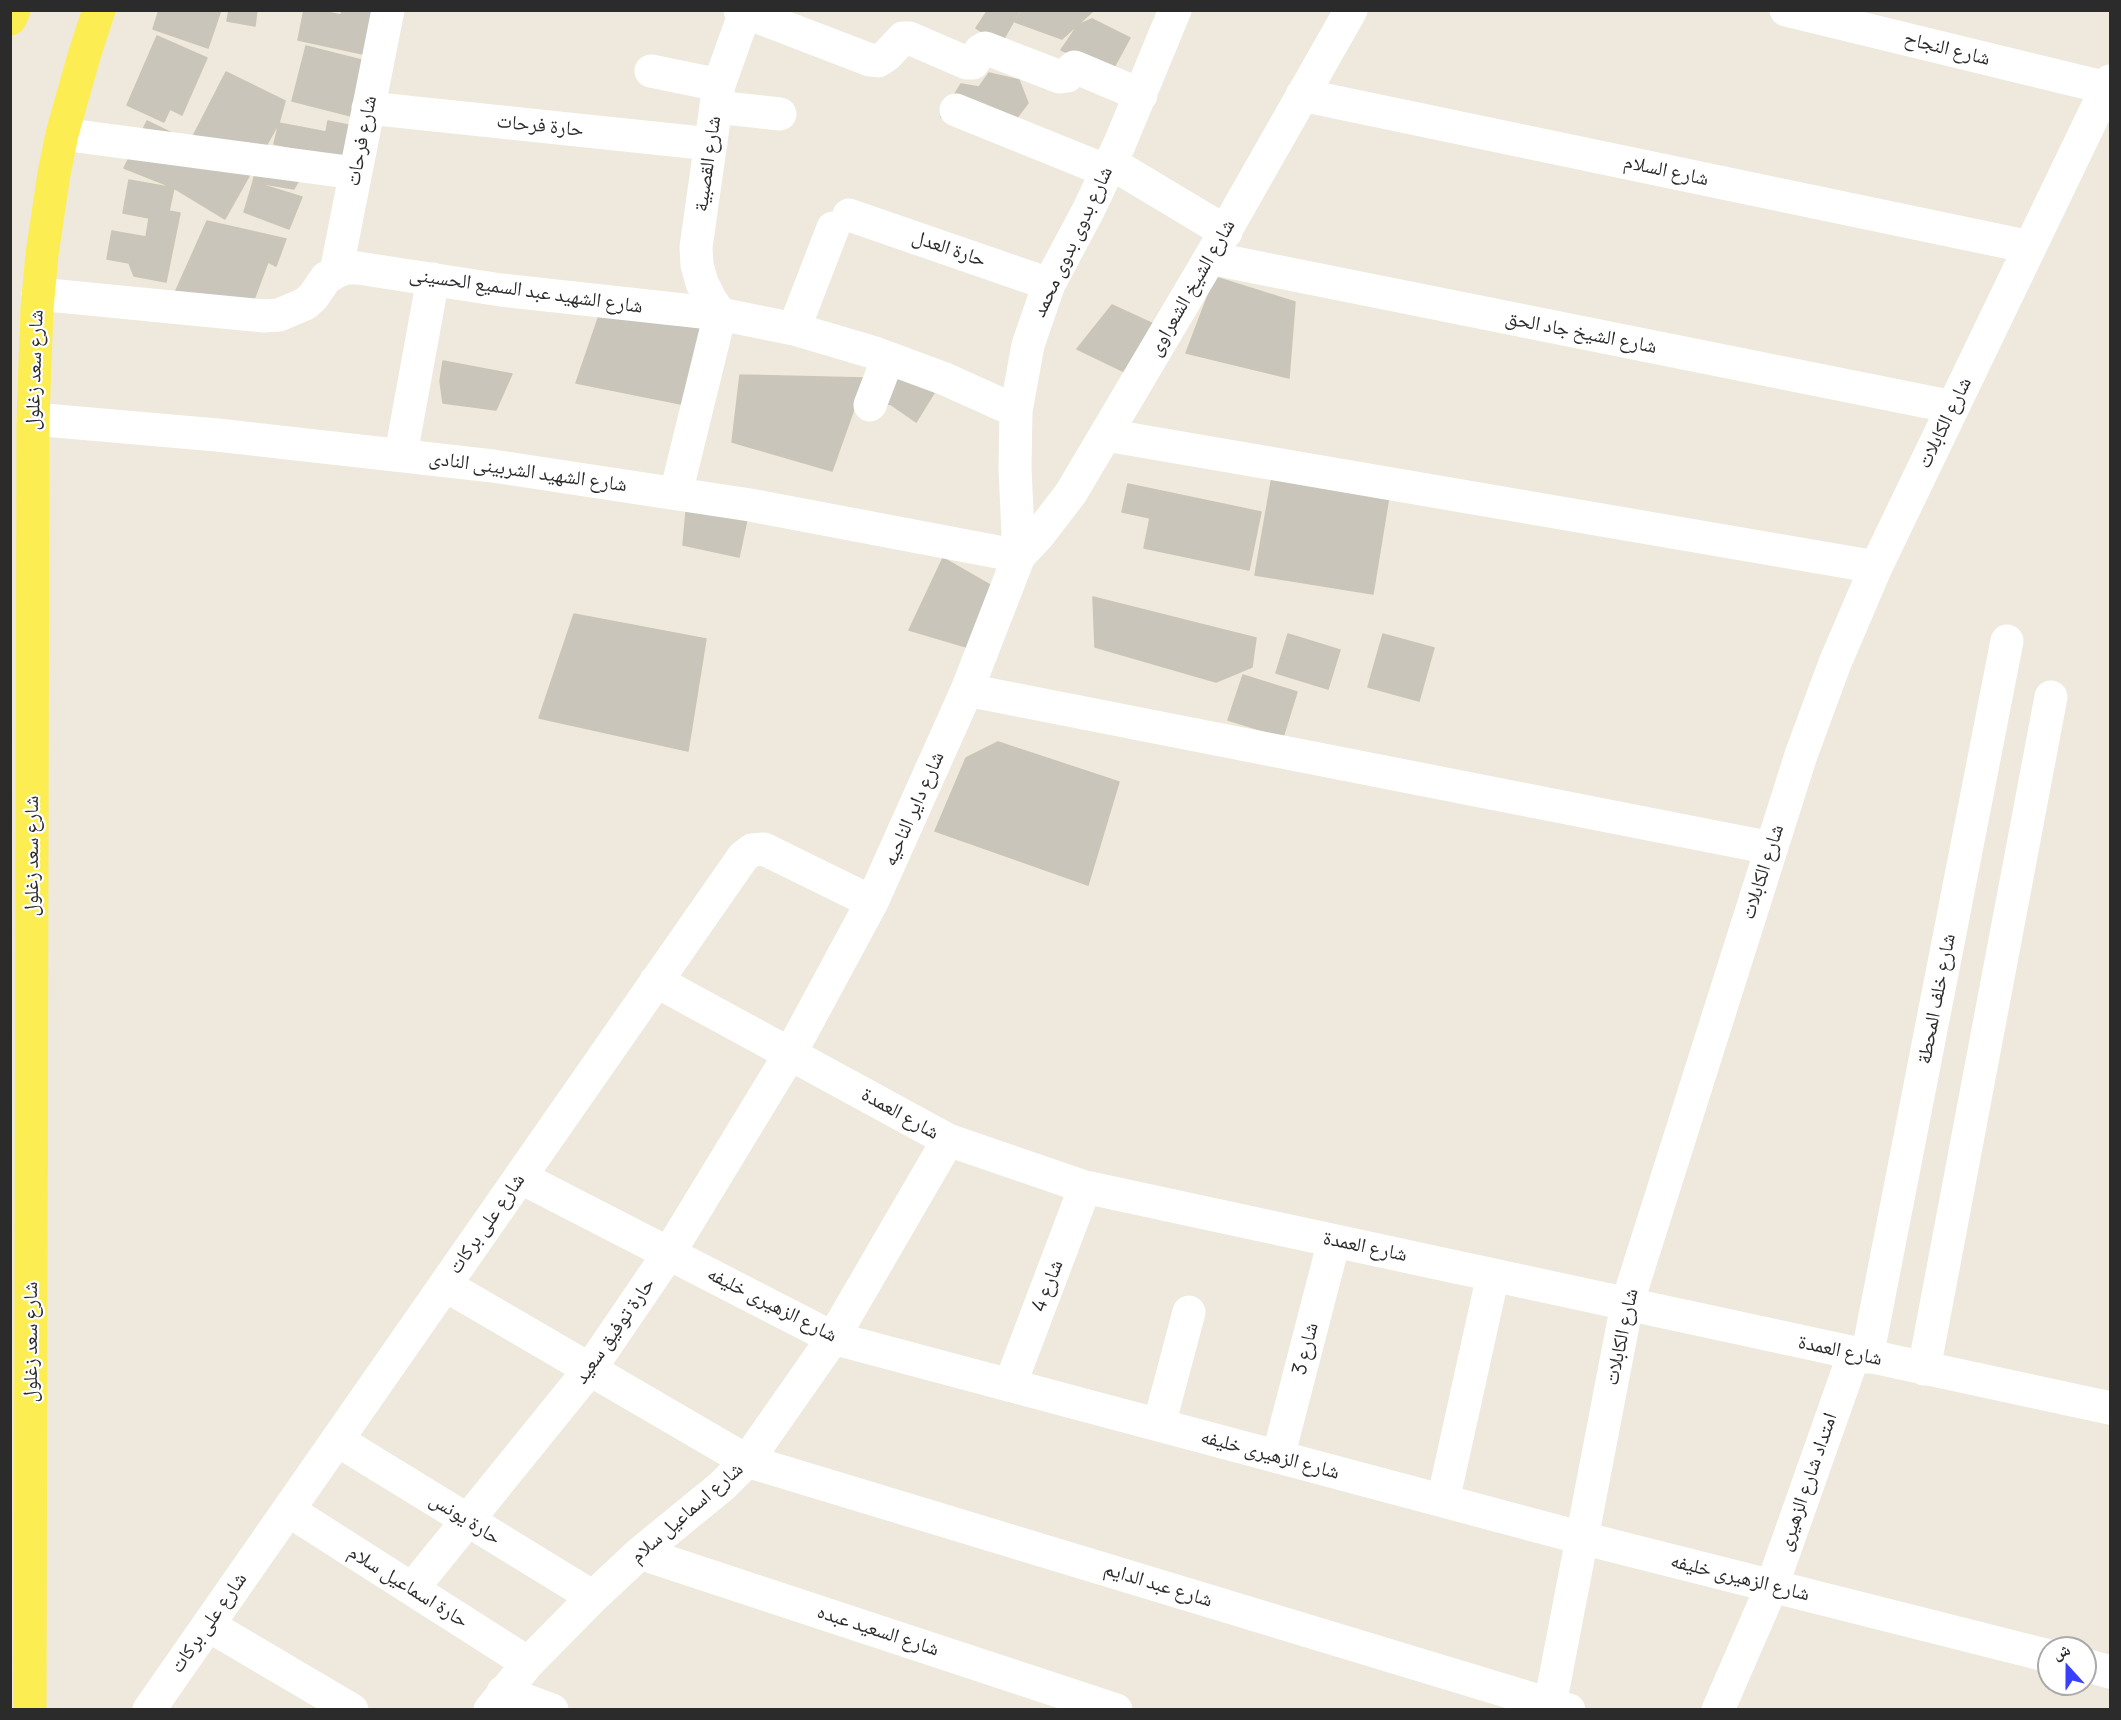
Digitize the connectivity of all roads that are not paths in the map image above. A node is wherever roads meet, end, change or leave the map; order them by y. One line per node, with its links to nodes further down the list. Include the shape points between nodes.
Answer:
1 (14, 10): 8 (main road)
2 (99, 10): 17 (main road, شارع سعد زغلول)
3 (388, 10): 14 (street, شارع فرحات)
4 (1175, 10): 11 (street, شارع بدوى بدوى محمد)
5 (1351, 10): 12 (street, شارع الشيخ الشعراوى)
6 (1786, 10): 10 (street, شارع النجاح)
7 (742, 11): 11 (street, via 870,60 878,61 887,55 903,38 967,63 973,63 985,48 1060,77 1067,76 1074,67); 13 (street, شارع القصبية)
8 (10, 19)
9 (651, 71): 13 (street)
10 (2109, 85): 22 (street, شارع الكابلات)
11 (1141, 95): 19 (street, شارع بدوى بدوى محمد)
12 (1302, 95): 21 (street, شارع الشيخ الشعراوى); 22 (street, شارع السلام)
13 (718, 96): 16 (street); 18 (street, شارع القصبية)
14 (368, 108): 18 (street, حارة فرحات); 20 (street, شارع فرحات)
15 (956, 110): 19 (street, شارع الشيخ جاد الحق)
16 (780, 114)
17 (62, 134): 20 (street); 26 (main road, شارع سعد زغلول, via 47,213)
18 (711, 144): 27 (street, شارع القصبية, via 696,247 697,266)
19 (1109, 167): 21 (street, شارع الشيخ جاد الحق); 25 (street, شارع بدوى بدوى محمد)
20 (355, 173): 23 (street, شارع فرحات)
21 (1218, 245): 32 (street, شارع الشيخ جاد الحق); 35 (street, شارع الشيخ الشعراوى)
22 (2030, 247): 32 (street, شارع الكابلات)
23 (336, 272): 24 (street, شارع الشهيد عبد السميع الحسينى, via 358,268); 26 (street, via 326,278 305,304 271,316)
24 (433, 279): 27 (street, شارع الشهيد عبد السميع الحسينى); 36 (street)
25 (1049, 284): 28 (street, حارة العدل, via 841,221); 33 (street, شارع بدوى بدوى محمد, via 1028,345)
26 (37, 301): 30 (main road); 34 (main road, شارع سعد زغلول)
27 (720, 314): 28 (street, شارع الشهيد عبد السميع الحسينى); 37 (street)
28 (794, 329): 29 (street, شارع الشهيد عبد السميع الحسينى)
29 (888, 358): 31 (street); 33 (street, شارع الشهيد عبد السميع الحسينى)
30 (10, 364)
31 (870, 405)
32 (1953, 407): 39 (street, شارع الكابلات)
33 (1016, 411): 38 (street, شارع بدوى بدوى محمد)
34 (33, 419): 36 (street, شارع الشهيد الشربينى النادى); 80 (main road, شارع سعد زغلول)
35 (1106, 435): 38 (street, شارع الشيخ الشعراوى, via 1071,493); 39 (street)
36 (401, 454): 37 (street, شارع الشهيد الشربينى النادى)
37 (676, 493): 38 (street, شارع الشهيد الشربينى النادى)
38 (1019, 556): 41 (street, شارع داير الناحيه)
39 (1876, 567): 43 (street, شارع الكابلات, via 1835,663)
40 (2007, 641): 57 (street, شارع خلف المحطة)
41 (967, 690): 43 (street); 44 (street, شارع داير الناحيه)
42 (2051, 697): 58 (street)
43 (1771, 848): 54 (street, شارع الكابلات)
44 (872, 902): 45 (street, شارع على بركات, via 764,849 752,850 743,857); 46 (street, شارع داير الناحيه)
45 (657, 981): 46 (street, شارع العمدة); 48 (street, شارع على بركات)
46 (790, 1054): 47 (street, شارع العمدة); 51 (street, حارة توفيق سعيد)
47 (948, 1140): 49 (street, شارع العمدة); 56 (street, شارع اسماعيل سلام)
48 (520, 1177): 51 (street, شارع الزهيرى خليفه); 53 (street, شارع على بركات)
49 (1085, 1187): 50 (street, شارع العمدة); 60 (street, شارع 4)
50 (1334, 1240): 52 (street, شارع العمدة); 64 (street, شارع 3)
51 (669, 1253): 56 (street, شارع الزهيرى خليفه); 59 (street, حارة توفيق سعيد)
52 (1493, 1275): 54 (street, شارع العمدة); 66 (street)
53 (445, 1285): 59 (street, شارع عبد الدايم); 63 (street, شارع على بركات)
54 (1627, 1304): 57 (street, شارع العمدة); 69 (street, شارع الكابلات)
55 (1189, 1312): 62 (street)
56 (833, 1338): 60 (street, شارع الزهيرى خليفه); 65 (street, شارع اسماعيل سلام)
57 (1860, 1355): 58 (street, شارع العمدة); 71 (street, امتداد شارع الزهيرى)
58 (1924, 1369): 61 (street, شارع العمدة)
59 (590, 1370): 65 (street, شارع عبد الدايم); 68 (street, حارة توفيق سعيد)
60 (1010, 1385): 62 (street, شارع الزهيرى خليفه)
61 (2110, 1408)
62 (1159, 1425): 64 (street, شارع الزهيرى خليفه)
63 (337, 1440): 67 (street, شارع على بركات); 68 (street, حارة يونس)
64 (1278, 1457): 66 (street, شارع الزهيرى خليفه)
65 (747, 1461): 70 (street, شارع اسماعيل سلام); 79 (street, شارع عبد الدايم)
66 (1443, 1501): 69 (street, شارع الزهيرى خليفه)
67 (288, 1510): 72 (street, حارة اسماعيل سلام); 74 (street, شارع على بركات)
68 (468, 1521): 72 (street, حارة توفيق سعيد); 73 (street, حارة يونس)
69 (1582, 1538): 71 (street, شارع الزهيرى خليفه); 79 (street, شارع الكابلات)
70 (640, 1553): 73 (street, شارع اسماعيل سلام); 83 (street, شارع السعيد عبده)
71 (1772, 1586): 75 (street, شارع الزهيرى خليفه); 84 (street, امتداد شارع الزهيرى)
72 (412, 1589): 76 (street, حارة اسماعيل سلام)
73 (592, 1597): 76 (street, شارع اسماعيل سلام)
74 (208, 1625): 78 (street); 81 (street, شارع على بركات)
75 (2037, 1653)
76 (528, 1663): 77 (street, شارع اسماعيل سلام)
77 (497, 1701): 82 (street)
78 (345, 1708)
79 (1556, 1708)
80 (30, 1710)
81 (149, 1710)
82 (552, 1710)
83 (1116, 1710)
84 (1718, 1710)

